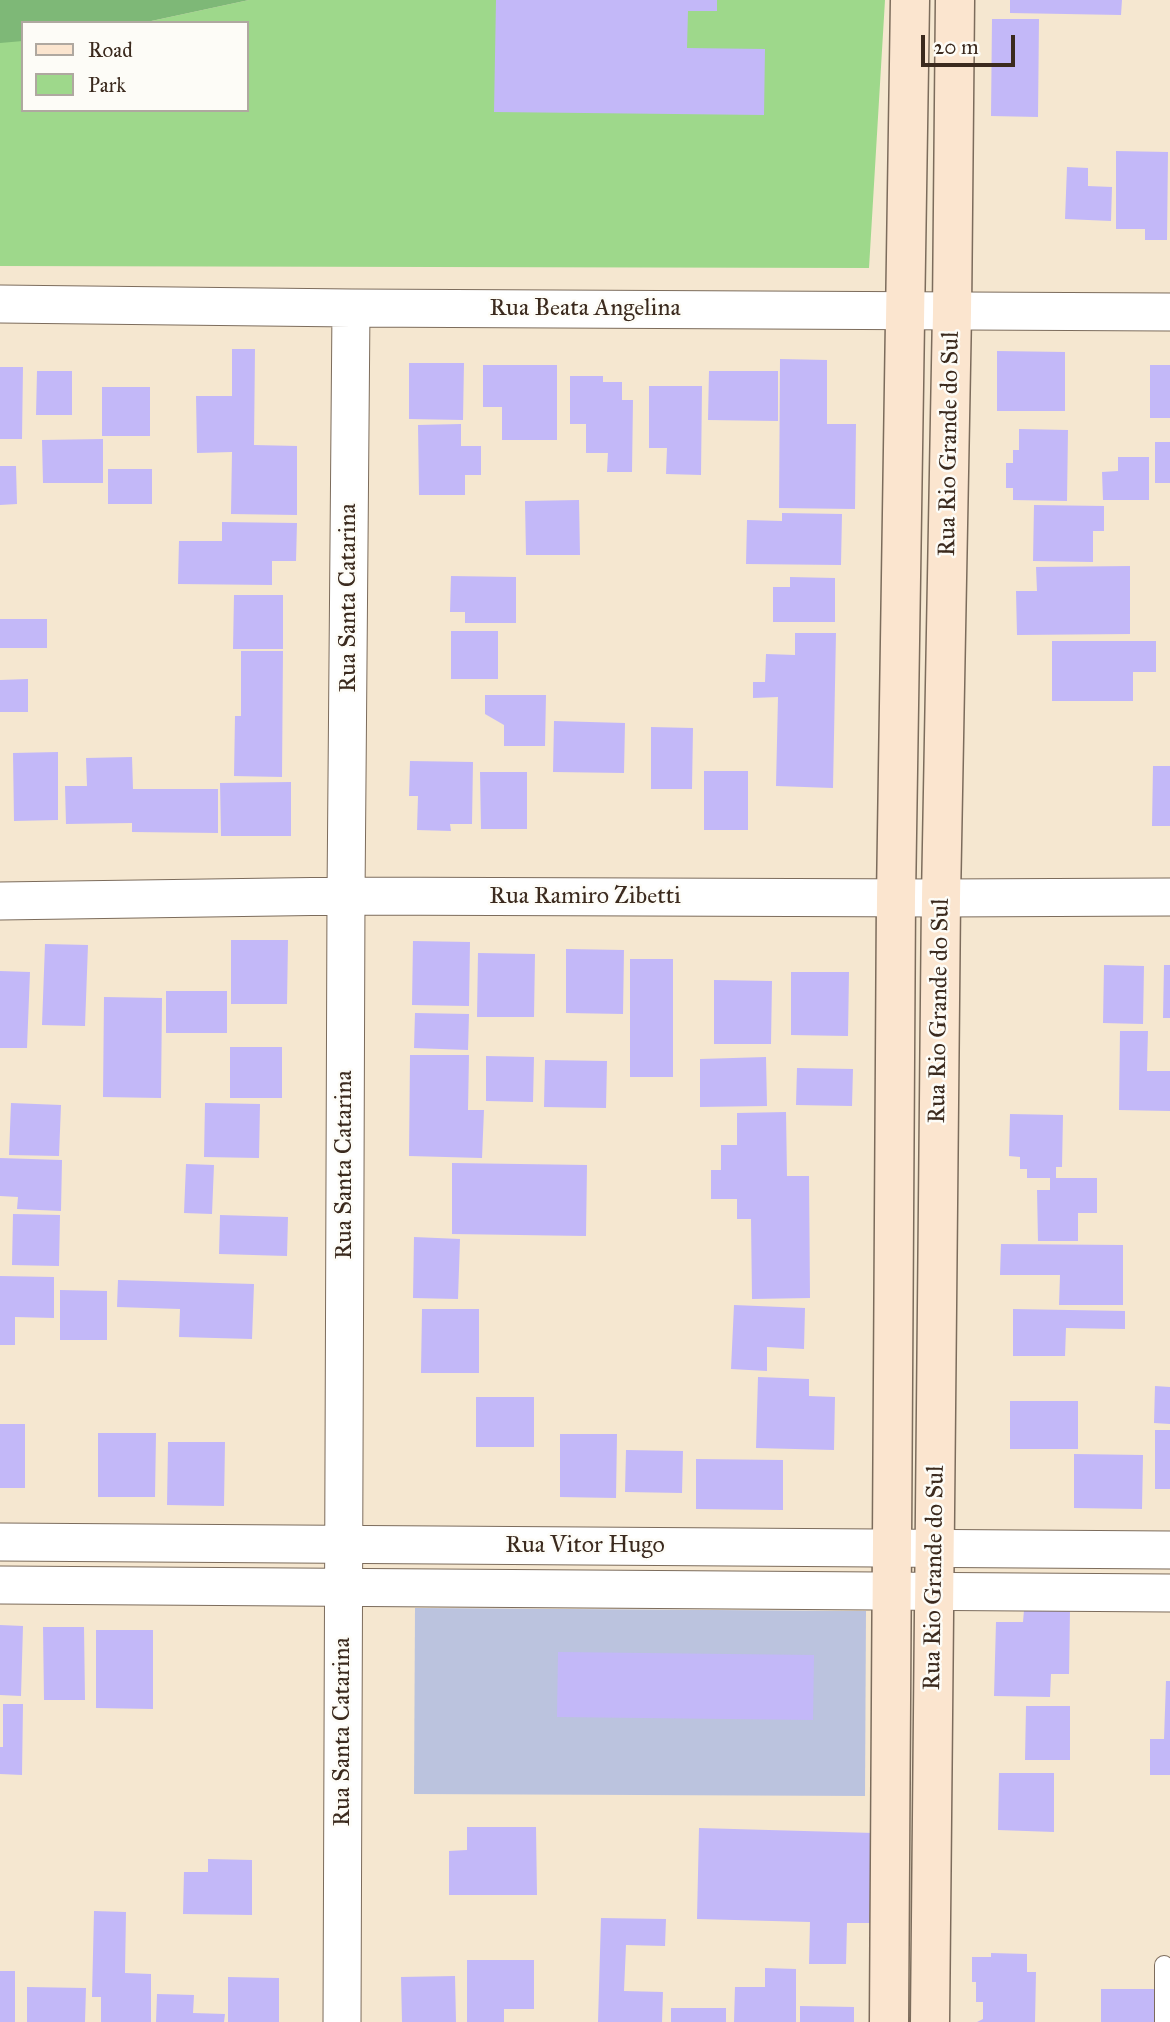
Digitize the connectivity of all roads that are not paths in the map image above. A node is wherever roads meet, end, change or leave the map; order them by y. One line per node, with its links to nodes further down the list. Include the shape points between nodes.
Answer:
1 (910, 0): 5 (street, Rua Rio Grande do Sul)
2 (955, 0): 6 (street, Rua Rio Grande do Sul)
3 (0, 304): 4 (street, Rua Beata Angelina)
4 (351, 308): 5 (street, Rua Beata Angelina); 8 (street, Rua Santa Catarina)
5 (905, 311): 6 (street, Rua Beata Angelina); 10 (street, Rua Rio Grande do Sul)
6 (952, 312): 7 (street, Rua Beata Angelina); 11 (street, Rua Rio Grande do Sul)
7 (1170, 312)
8 (346, 896): 10 (street, Rua Ramiro Zibetti); 12 (street, Rua Ramiro Zibetti); 14 (street, Rua Santa Catarina)
9 (1170, 897): 11 (street, Rua Ramiro Zibetti)
10 (896, 898): 11 (street, Rua Ramiro Zibetti); 15 (street, Rua Rio Grande do Sul)
11 (941, 898): 16 (street, Rua Rio Grande do Sul)
12 (0, 901)
13 (0, 1542): 14 (street, Rua Vitor Hugo)
14 (344, 1544): 15 (street, Rua Vitor Hugo); 19 (street, Rua Santa Catarina)
15 (892, 1548): 16 (street, Rua Vitor Hugo); 20 (street, Rua Rio Grande do Sul)
16 (935, 1548): 17 (street, Rua Vitor Hugo); 21 (street, Rua Rio Grande do Sul)
17 (1170, 1549)
18 (0, 1585): 19 (street, Rua Vitor Hugo)
19 (344, 1587): 20 (street, Rua Vitor Hugo); 24 (street, Rua Santa Catarina)
20 (891, 1591): 21 (street, Rua Vitor Hugo); 25 (street, Rua Rio Grande do Sul)
21 (934, 1591): 22 (street, Rua Vitor Hugo); 26 (street, Rua Rio Grande do Sul)
22 (1170, 1593)
23 (1164, 1965): 27 (lane)
24 (341, 2022)
25 (889, 2022)
26 (930, 2022)
27 (1164, 2022)

